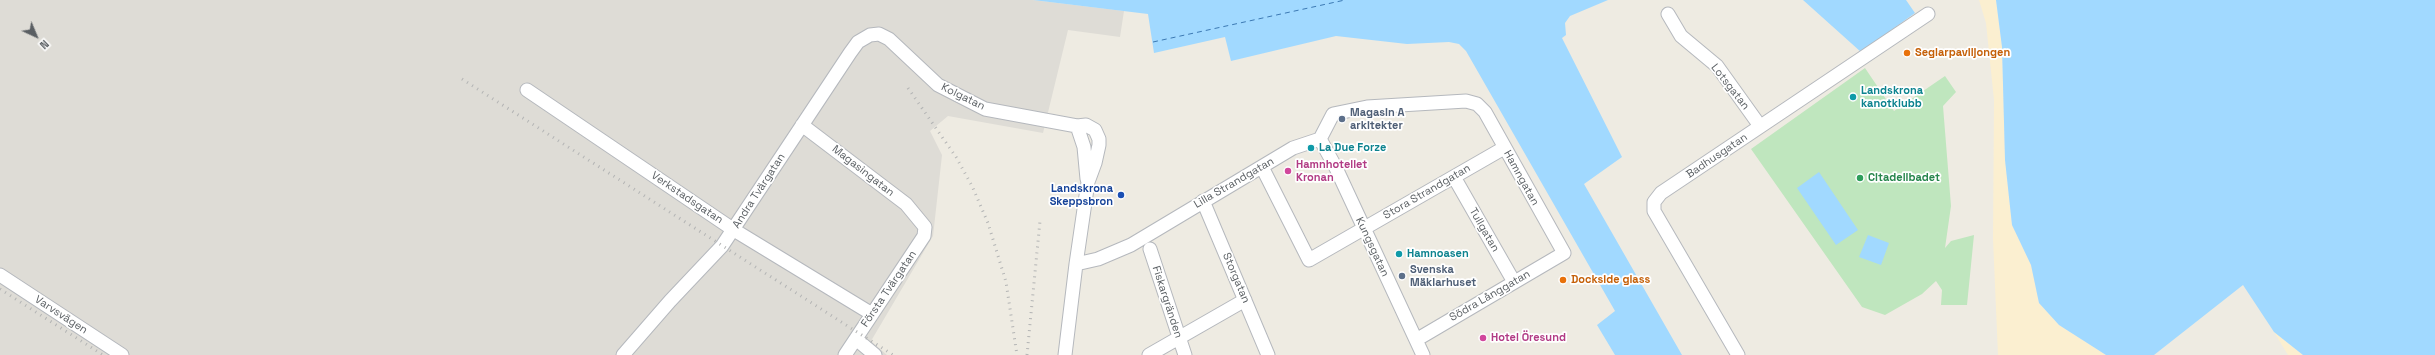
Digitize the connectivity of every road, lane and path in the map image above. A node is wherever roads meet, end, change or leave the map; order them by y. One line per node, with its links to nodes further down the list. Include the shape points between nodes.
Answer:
1 (1668, 14): 6 (street, Lotsgatan, via 1681,36 1717,66)
2 (1928, 14): 6 (street, Badhusgatan)
3 (889, 39): 5 (street, Andra Tvärgatan, via 879,34 870,35 858,42); 17 (street, Kolgatan, via 938,86 985,109 1077,126 1084,147 1088,182)
4 (527, 90): 14 (street, Verkstadsgatan)
5 (802, 124): 12 (street, Magasingatan, via 906,204); 14 (street, Andra Tvärgatan)
6 (1760, 126): 34 (street, Badhusgatan, via 1661,193 1654,202 1654,211)
7 (1320, 139): 8 (street, Hamngatan, via 1333,114 1347,110 1466,101 1477,104 1485,112); 9 (street, Lilla Strandgatan, via 1293,148); 13 (street, Kungsgatan)
8 (1504, 148): 10 (street, Stora Strandgatan); 16 (street, Hamngatan)
9 (1262, 167): 11 (street, Lilla Strandgatan); 13 (street, Stora Strandgatan, via 1308,260)
10 (1454, 177): 13 (street, Stora Strandgatan); 19 (street, Tullgatan)
11 (1203, 201): 17 (street, Lilla Strandgatan, via 1131,245 1098,259); 20 (street, Storgatan)
12 (921, 221): 21 (street, Första Tvärgatan, via 925,227 924,236)
13 (1363, 229): 24 (street, Kungsgatan)
14 (734, 230): 21 (street, Verkstadsgatan); 26 (street, Andra Tvärgatan, via 719,250)
15 (1150, 249): 23 (street, Fiskargränden)
16 (1564, 253): 19 (street, Södra Långgatan)
17 (1076, 264): 29 (street)
18 (0, 275): 25 (street, Varvsvägen)
19 (1514, 282): 24 (street, Södra Långgatan)
20 (1245, 300): 23 (street); 32 (street, Storgatan)
21 (872, 314): 22 (street, Första Tvärgatan)
22 (856, 339): 27 (street, Första Tvärgatan); 28 (street)
23 (1180, 339): 30 (street); 31 (street, Fiskargränden)
24 (1416, 340): 33 (street, Kungsgatan)
25 (122, 355)
26 (623, 355)
27 (845, 355)
28 (875, 355)
29 (1066, 355)
30 (1149, 355)
31 (1184, 355)
32 (1268, 355)
33 (1423, 355)
34 (1738, 355)

